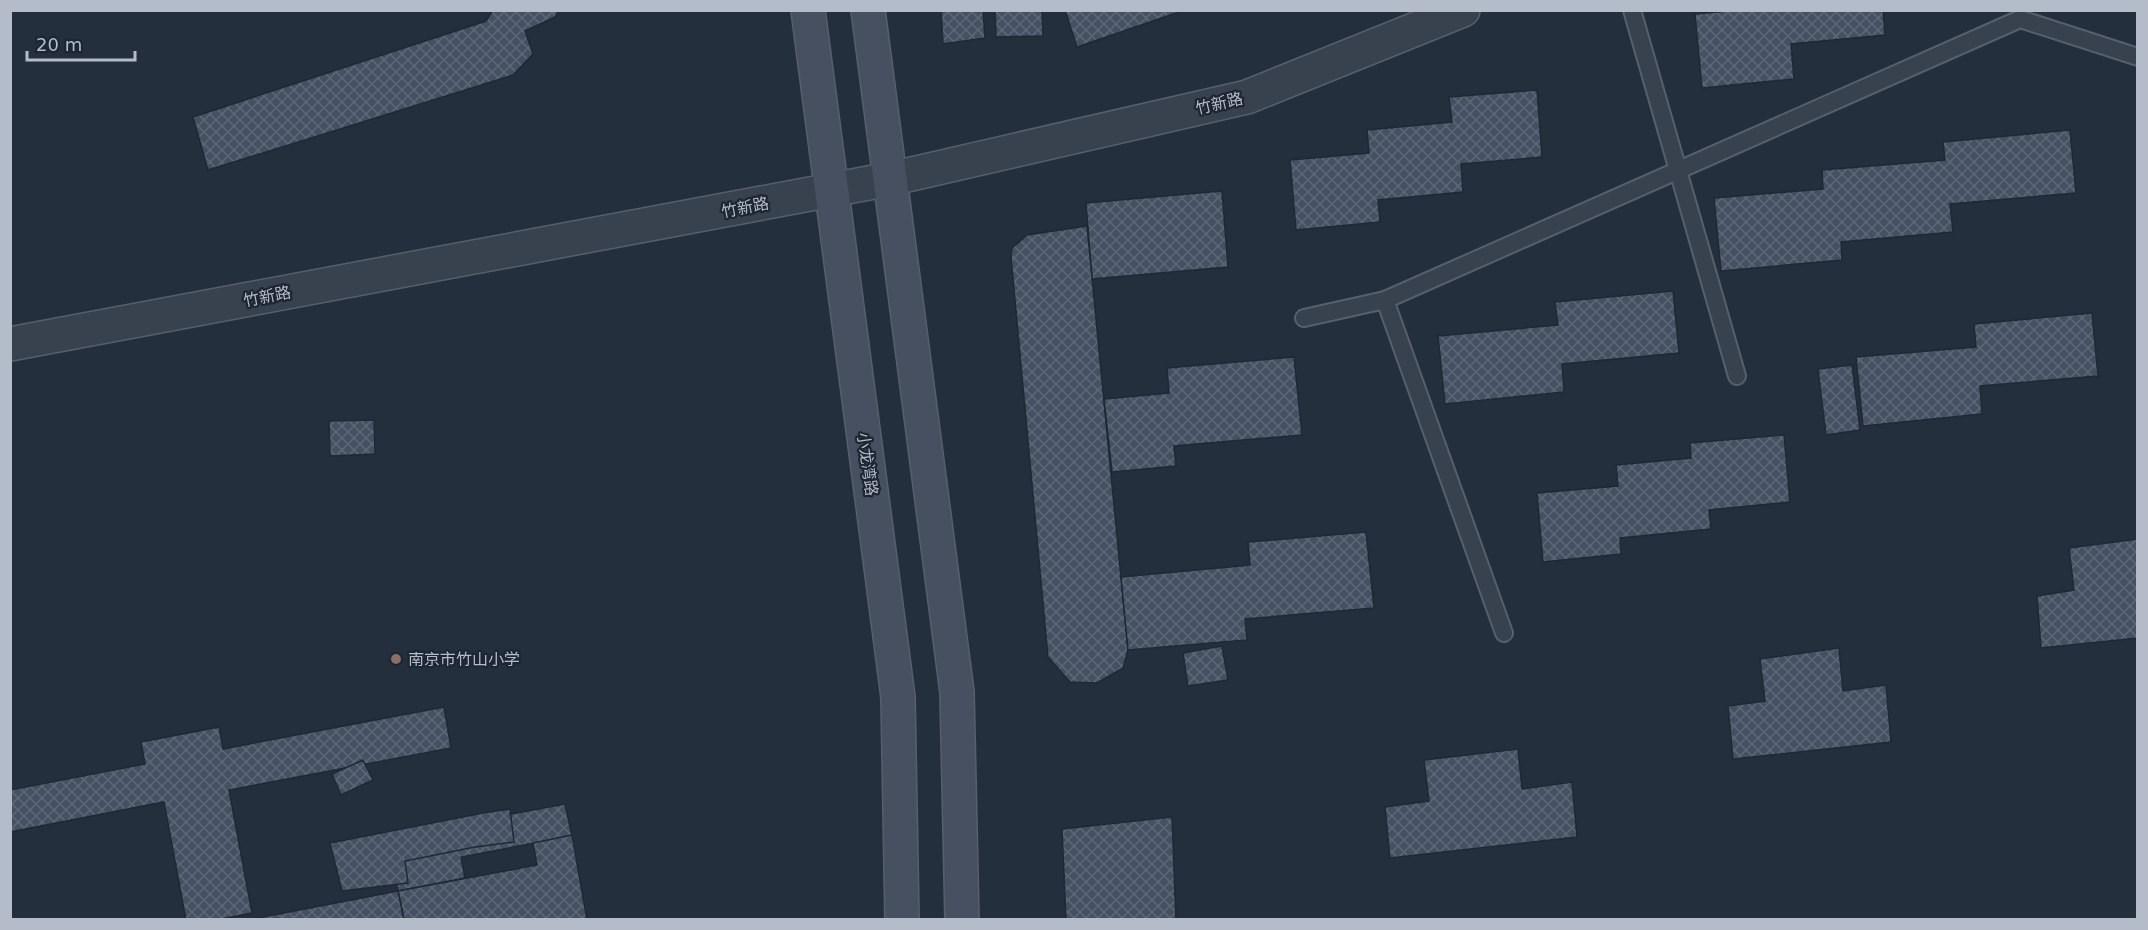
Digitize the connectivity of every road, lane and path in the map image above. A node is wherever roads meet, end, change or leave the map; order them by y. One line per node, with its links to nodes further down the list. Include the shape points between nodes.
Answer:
1 (808, 10): 8 (main road, 小龙湾路)
2 (868, 10): 7 (main road)
3 (1463, 10): 7 (street, 竹新路, via 1247,97)
4 (1632, 10): 6 (lane)
5 (2138, 57): 6 (lane, via 2020,19)
6 (1678, 169): 9 (lane); 12 (lane)
7 (890, 179): 8 (street, 竹新路); 15 (main road, via 957,692)
8 (831, 190): 11 (street, 竹新路); 14 (main road, 小龙湾路, via 898,697)
9 (1384, 300): 10 (lane); 13 (lane)
10 (1304, 318)
11 (10, 344)
12 (1737, 376)
13 (1504, 633)
14 (902, 920)
15 (962, 920)

